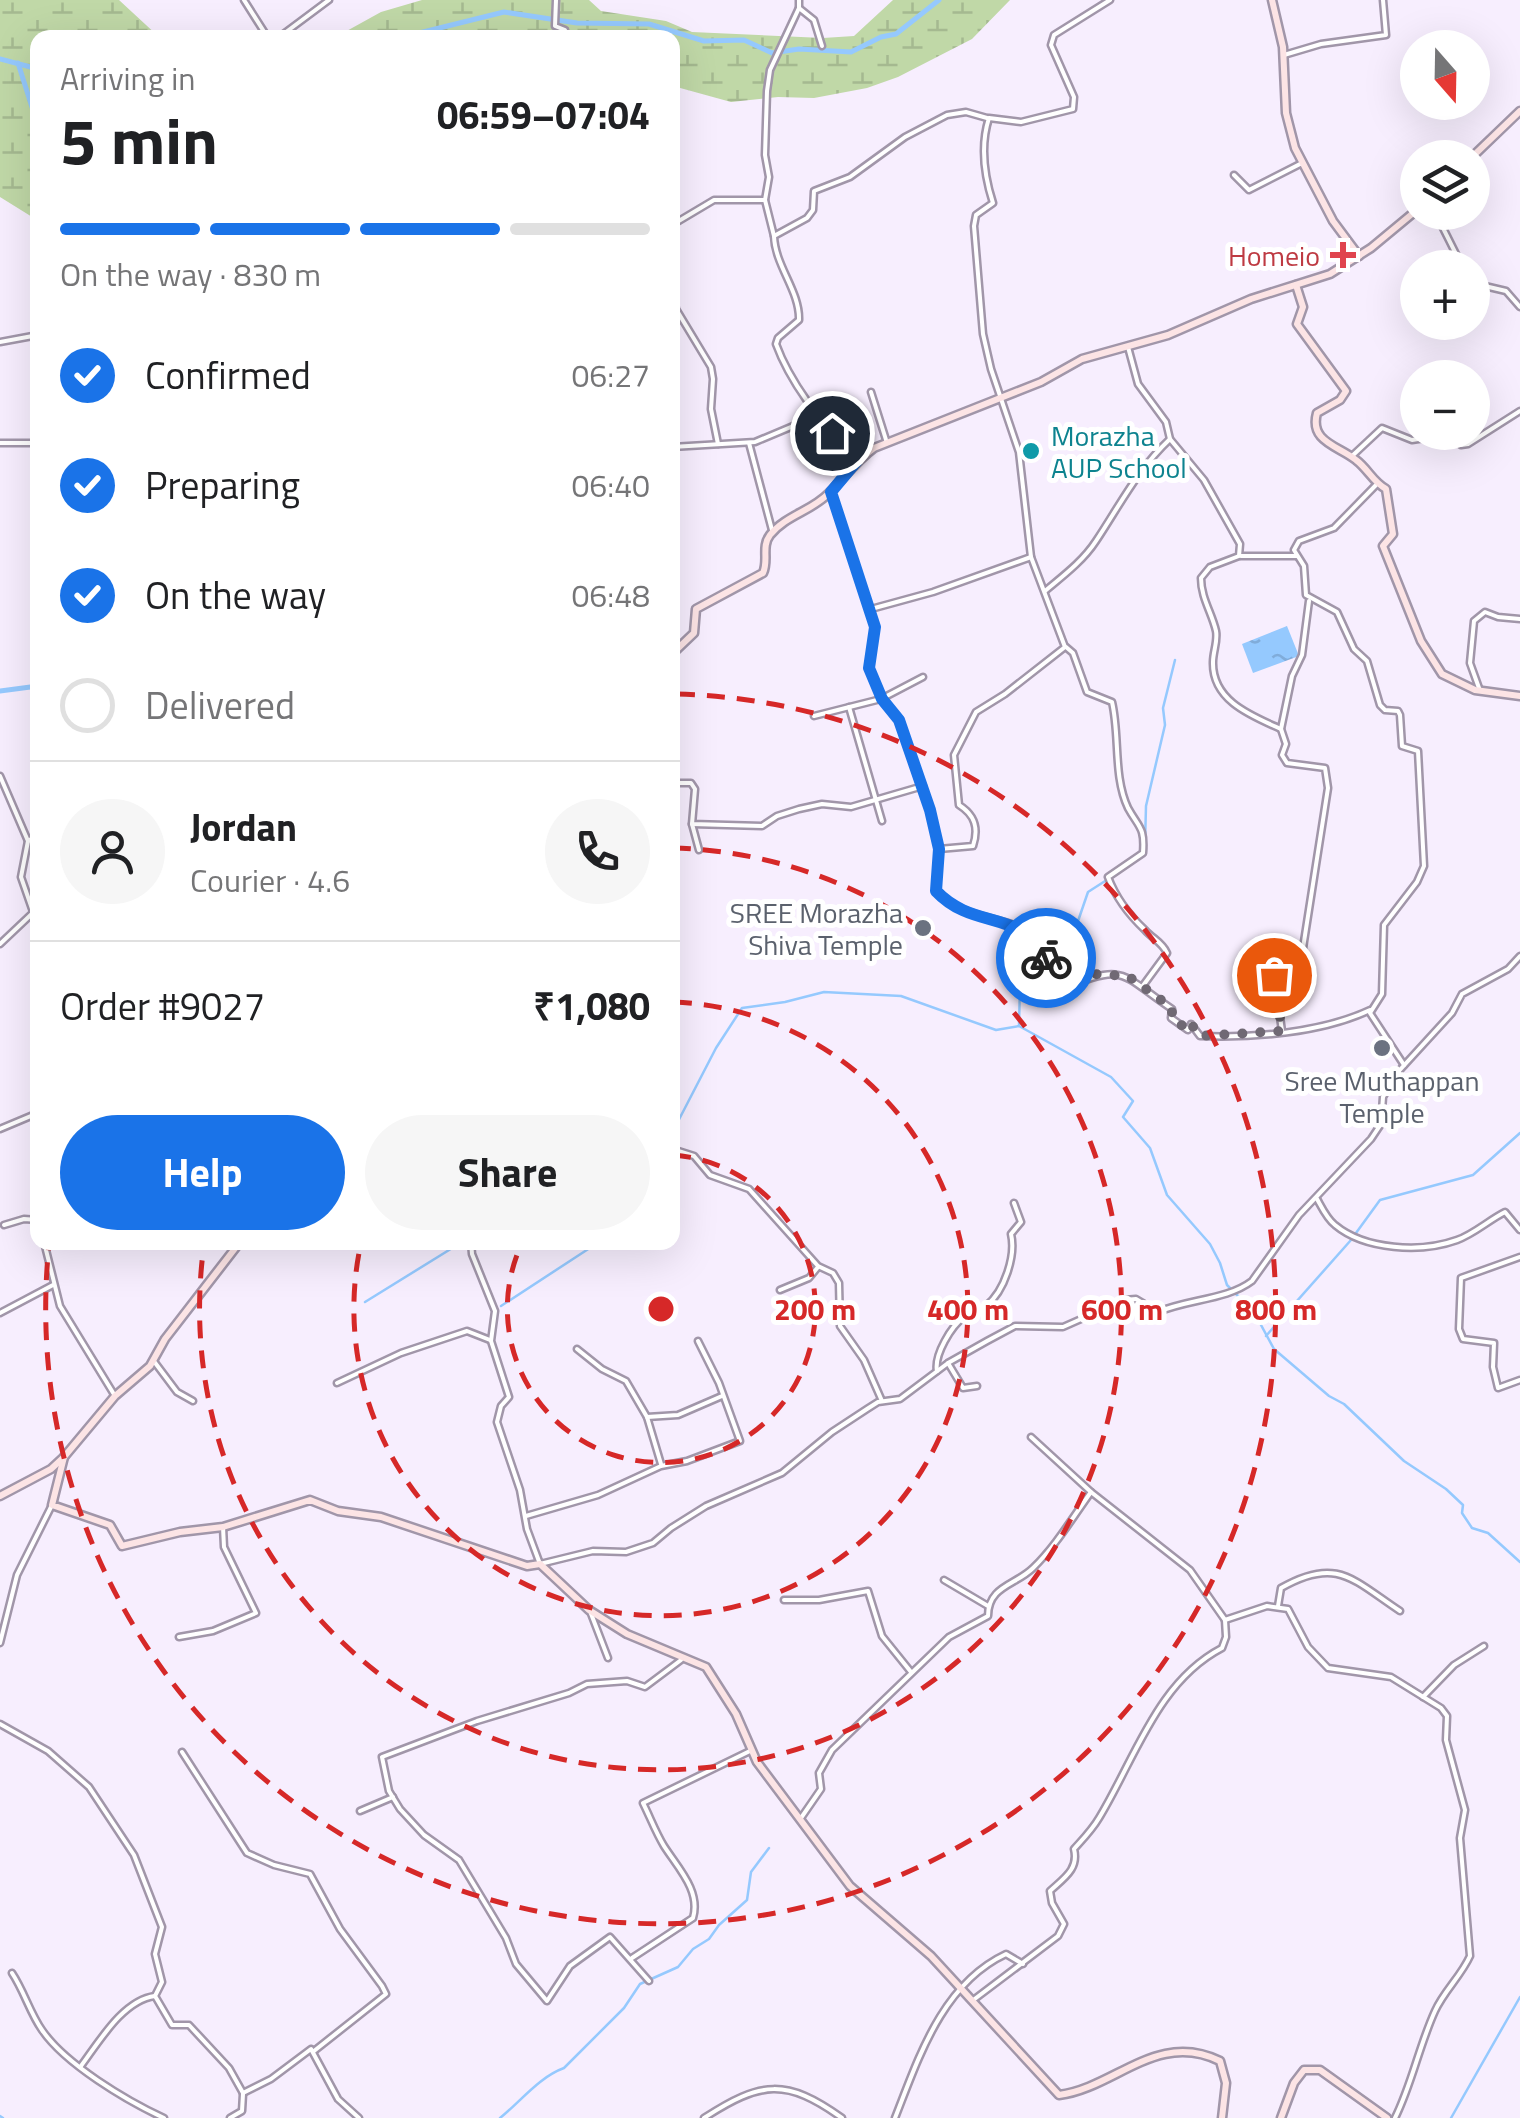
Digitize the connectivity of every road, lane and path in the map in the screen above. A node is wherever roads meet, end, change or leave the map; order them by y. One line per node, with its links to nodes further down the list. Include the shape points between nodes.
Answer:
1 (244, 0): 9 (street)
2 (329, 0): 10 (street)
3 (556, 0): 11 (street, via 555,22)
4 (799, 0): 8 (street)
5 (1110, 0): 15 (street, via 1054,36 1051,45 1073,109 1021,122)
6 (1272, 0): 13 (main road)
7 (1383, 0): 13 (street, via 1386,35)
8 (799, 8): 12 (street, via 814,20); 19 (street, via 770,70)
9 (263, 30)
10 (289, 30)
11 (565, 30)
12 (822, 46)
13 (1284, 55): 17 (main road, via 1286,112)
14 (1520, 110): 16 (main road)
15 (988, 118): 22 (street, via 948,115 906,136 850,177 814,191 807,218); 32 (street, via 984,170 993,203 976,215 975,256 983,334)
16 (1489, 140)
17 (1304, 162): 18 (street, via 1249,190); 23 (main road)
18 (1234, 175)
19 (765, 200): 20 (street, via 714,200); 22 (street)
20 (680, 220)
21 (1400, 223): 23 (main road)
22 (774, 236): 34 (street, via 800,309 799,320 776,344)
23 (1359, 256): 24 (main road)
24 (1296, 286): 30 (main road); 42 (main road, via 1304,307 1298,324 1346,392 1314,421 1326,444)
25 (1490, 286): 26 (street, via 1506,290)
26 (1520, 308)
27 (680, 316): 40 (street, via 711,367)
28 (30, 336): 29 (street)
29 (0, 342)
30 (1128, 346): 32 (main road, via 1082,358); 35 (street, via 1138,384)
31 (871, 392): 39 (street)
32 (1003, 397): 39 (main road); 49 (street, via 1018,452)
33 (1520, 411): 42 (street, via 1461,445 1450,434 1412,440 1382,428)
34 (818, 416): 36 (street); 43 (street)
35 (1170, 439): 47 (street, via 1238,536); 50 (street, via 1123,493 1095,542)
36 (749, 442): 40 (street); 46 (street)
37 (0, 443): 38 (street)
38 (30, 443)
39 (887, 443): 43 (main road)
40 (718, 444): 41 (street)
41 (680, 446)
42 (1351, 456): 44 (main road)
43 (856, 462): 45 (main road)
44 (1376, 485): 48 (street, via 1334,528 1299,541); 57 (main road, via 1388,494 1393,534 1383,546 1421,640 1442,674)
45 (831, 492): 46 (main road); 52 (street)
46 (772, 532): 54 (main road, via 762,572 696,610 694,633)
47 (1239, 556): 48 (street); 62 (street, via 1210,567 1201,578 1217,637 1214,671 1233,704)
48 (1297, 556): 51 (street)
49 (1030, 557): 50 (street); 52 (street)
50 (1045, 591): 55 (street)
51 (1310, 599): 62 (street); 77 (street, via 1337,612 1367,661 1380,706 1398,711 1401,744 1418,751 1424,866 1384,925 1382,994)
52 (871, 609): 59 (street, via 876,638 869,668)
53 (1520, 619): 57 (street, via 1485,612 1474,621 1470,663)
54 (680, 646)
55 (1064, 647): 70 (street, via 976,712 954,754 959,805 971,813 975,842); 76 (street, via 1074,654 1087,692 1112,702 1120,777 1128,808 1145,834 1143,853 1109,879 1118,900 1168,953)
56 (923, 677): 59 (street)
57 (1481, 691): 58 (main road)
58 (1520, 696)
59 (882, 699): 60 (street); 65 (street, via 899,720)
60 (848, 707): 61 (street); 66 (street)
61 (814, 716)
62 (1281, 729): 78 (street, via 1284,760 1325,768 1328,788 1303,948 1277,945)
63 (0, 776): 69 (street)
64 (680, 782): 68 (street, via 695,789)
65 (923, 786): 66 (street); 70 (street)
66 (876, 801): 67 (street); 68 (street, via 811,806 762,826)
67 (882, 821)
68 (692, 824): 71 (street)
69 (28, 841): 72 (street, via 20,877)
70 (939, 849): 76 (street, via 936,891 963,912 1037,939 1064,989 1094,974 1128,976)
71 (699, 850)
72 (30, 898)
73 (30, 914): 74 (street)
74 (0, 944)
75 (1520, 956): 79 (street, via 1462,994)
76 (1142, 986): 78 (street, via 1172,1008 1178,1025 1188,1030 1191,1024 1200,1036)
77 (1370, 1010): 78 (street); 79 (street)
78 (1282, 1031)
79 (1404, 1065): 83 (street, via 1384,1097 1371,1140)
80 (30, 1116): 81 (street)
81 (0, 1129)
82 (680, 1152): 92 (street, via 694,1156 710,1175 749,1189)
83 (1316, 1199): 87 (street, via 1333,1224 1381,1245 1457,1240 1505,1212); 100 (street, via 1241,1289 1158,1312 1124,1300 1063,1327 1015,1326)
84 (1014, 1203): 101 (street, via 1022,1222 1011,1234 1015,1247 1002,1285 990,1304 961,1318 938,1352)
85 (30, 1219): 86 (street)
86 (4, 1225)
87 (1520, 1230)
88 (46, 1250): 93 (street)
89 (234, 1250): 99 (main road)
90 (471, 1250): 96 (street, via 496,1311)
91 (1520, 1257): 102 (street, via 1461,1278 1459,1330 1463,1338 1494,1343 1498,1388)
92 (818, 1266): 94 (street, via 809,1278); 107 (street, via 838,1283 840,1326)
93 (55, 1284): 95 (street); 105 (street, via 60,1306)
94 (780, 1290)
95 (0, 1313)
96 (491, 1341): 103 (street, via 467,1331); 116 (street, via 508,1397 497,1422)
97 (698, 1341): 106 (street)
98 (577, 1349): 109 (street, via 626,1381)
99 (154, 1360): 105 (main road); 108 (street, via 177,1392)
100 (948, 1363): 101 (street); 104 (street, via 963,1388)
101 (937, 1371): 107 (street, via 900,1399)
102 (1520, 1380)
103 (337, 1382)
104 (977, 1386)
105 (115, 1396): 111 (main road)
106 (722, 1396): 109 (street, via 678,1414); 112 (street, via 740,1441)
107 (882, 1400): 118 (street, via 782,1473 706,1506 653,1544)
108 (193, 1401)
109 (647, 1417): 112 (street)
110 (1031, 1437): 113 (street)
111 (64, 1457): 114 (main road); 115 (main road)
112 (661, 1466): 116 (street, via 598,1495)
113 (1091, 1492): 121 (street, via 1032,1569 998,1589); 125 (street, via 1190,1570)
114 (2, 1493)
115 (52, 1505): 117 (main road, via 110,1524 122,1546); 127 (street, via 17,1575)
116 (526, 1516): 118 (street)
117 (222, 1527): 118 (main road, via 310,1500 526,1566); 126 (street, via 224,1547 256,1613)
118 (540, 1564): 123 (main road)
119 (944, 1580): 121 (street)
120 (784, 1600): 131 (street, via 868,1590 882,1636)
121 (988, 1606): 131 (street, via 988,1616 949,1638)
122 (1278, 1606): 124 (street, via 1281,1588 1326,1570 1348,1576); 125 (street); 132 (street, via 1288,1609 1328,1668 1391,1677)
123 (589, 1610): 129 (street); 130 (main road)
124 (1400, 1611)
125 (1225, 1620): 140 (street, via 1222,1648 1194,1666 1154,1718 1098,1820 1074,1849 1072,1870 1050,1891 1064,1924 1058,1936)
126 (180, 1637)
127 (0, 1643)
128 (1484, 1646): 132 (street, via 1454,1664)
129 (608, 1658)
130 (683, 1658): 134 (main road, via 706,1667); 136 (street, via 645,1687 627,1680 587,1684 382,1758)
131 (911, 1672): 138 (street, via 824,1762 821,1789)
132 (1423, 1696): 157 (street, via 1447,1716 1446,1740 1465,1810 1460,1838 1471,1943 1463,1971 1436,2007 1406,2095)
133 (0, 1724): 144 (street, via 48,1751 89,1787 134,1855 162,1926 155,1954 162,1982)
134 (752, 1750): 138 (main road); 139 (street, via 642,1803 686,1874 696,1909 693,1918)
135 (182, 1752): 146 (street, via 247,1853 310,1874 386,1994)
136 (393, 1797): 137 (street); 139 (street, via 424,1835 459,1860 516,1964 547,2001 570,1966 610,1937)
137 (360, 1811)
138 (800, 1820): 143 (main road, via 850,1886)
139 (632, 1958): 142 (street)
140 (1023, 1964): 143 (street, via 1006,1954); 145 (street)
141 (12, 1974): 147 (street, via 40,2028)
142 (649, 1981)
143 (960, 1988): 145 (main road); 154 (street, via 923,2046)
144 (155, 1996): 147 (street, via 117,2020); 148 (street, via 172,2026 189,2025)
145 (972, 2001): 155 (main road, via 1060,2095 1162,2055 1210,2056 1220,2061 1226,2083)
146 (314, 2052): 148 (street); 151 (street, via 338,2099)
147 (81, 2066): 149 (street)
148 (243, 2093): 150 (street, via 242,2111)
149 (164, 2118)
150 (230, 2118)
151 (359, 2118)
152 (704, 2118): 153 (street, via 783,2087)
153 (842, 2118)
154 (895, 2118)
155 (1222, 2118)
156 (1280, 2118): 157 (main road, via 1304,2070 1320,2070)
157 (1391, 2118)

